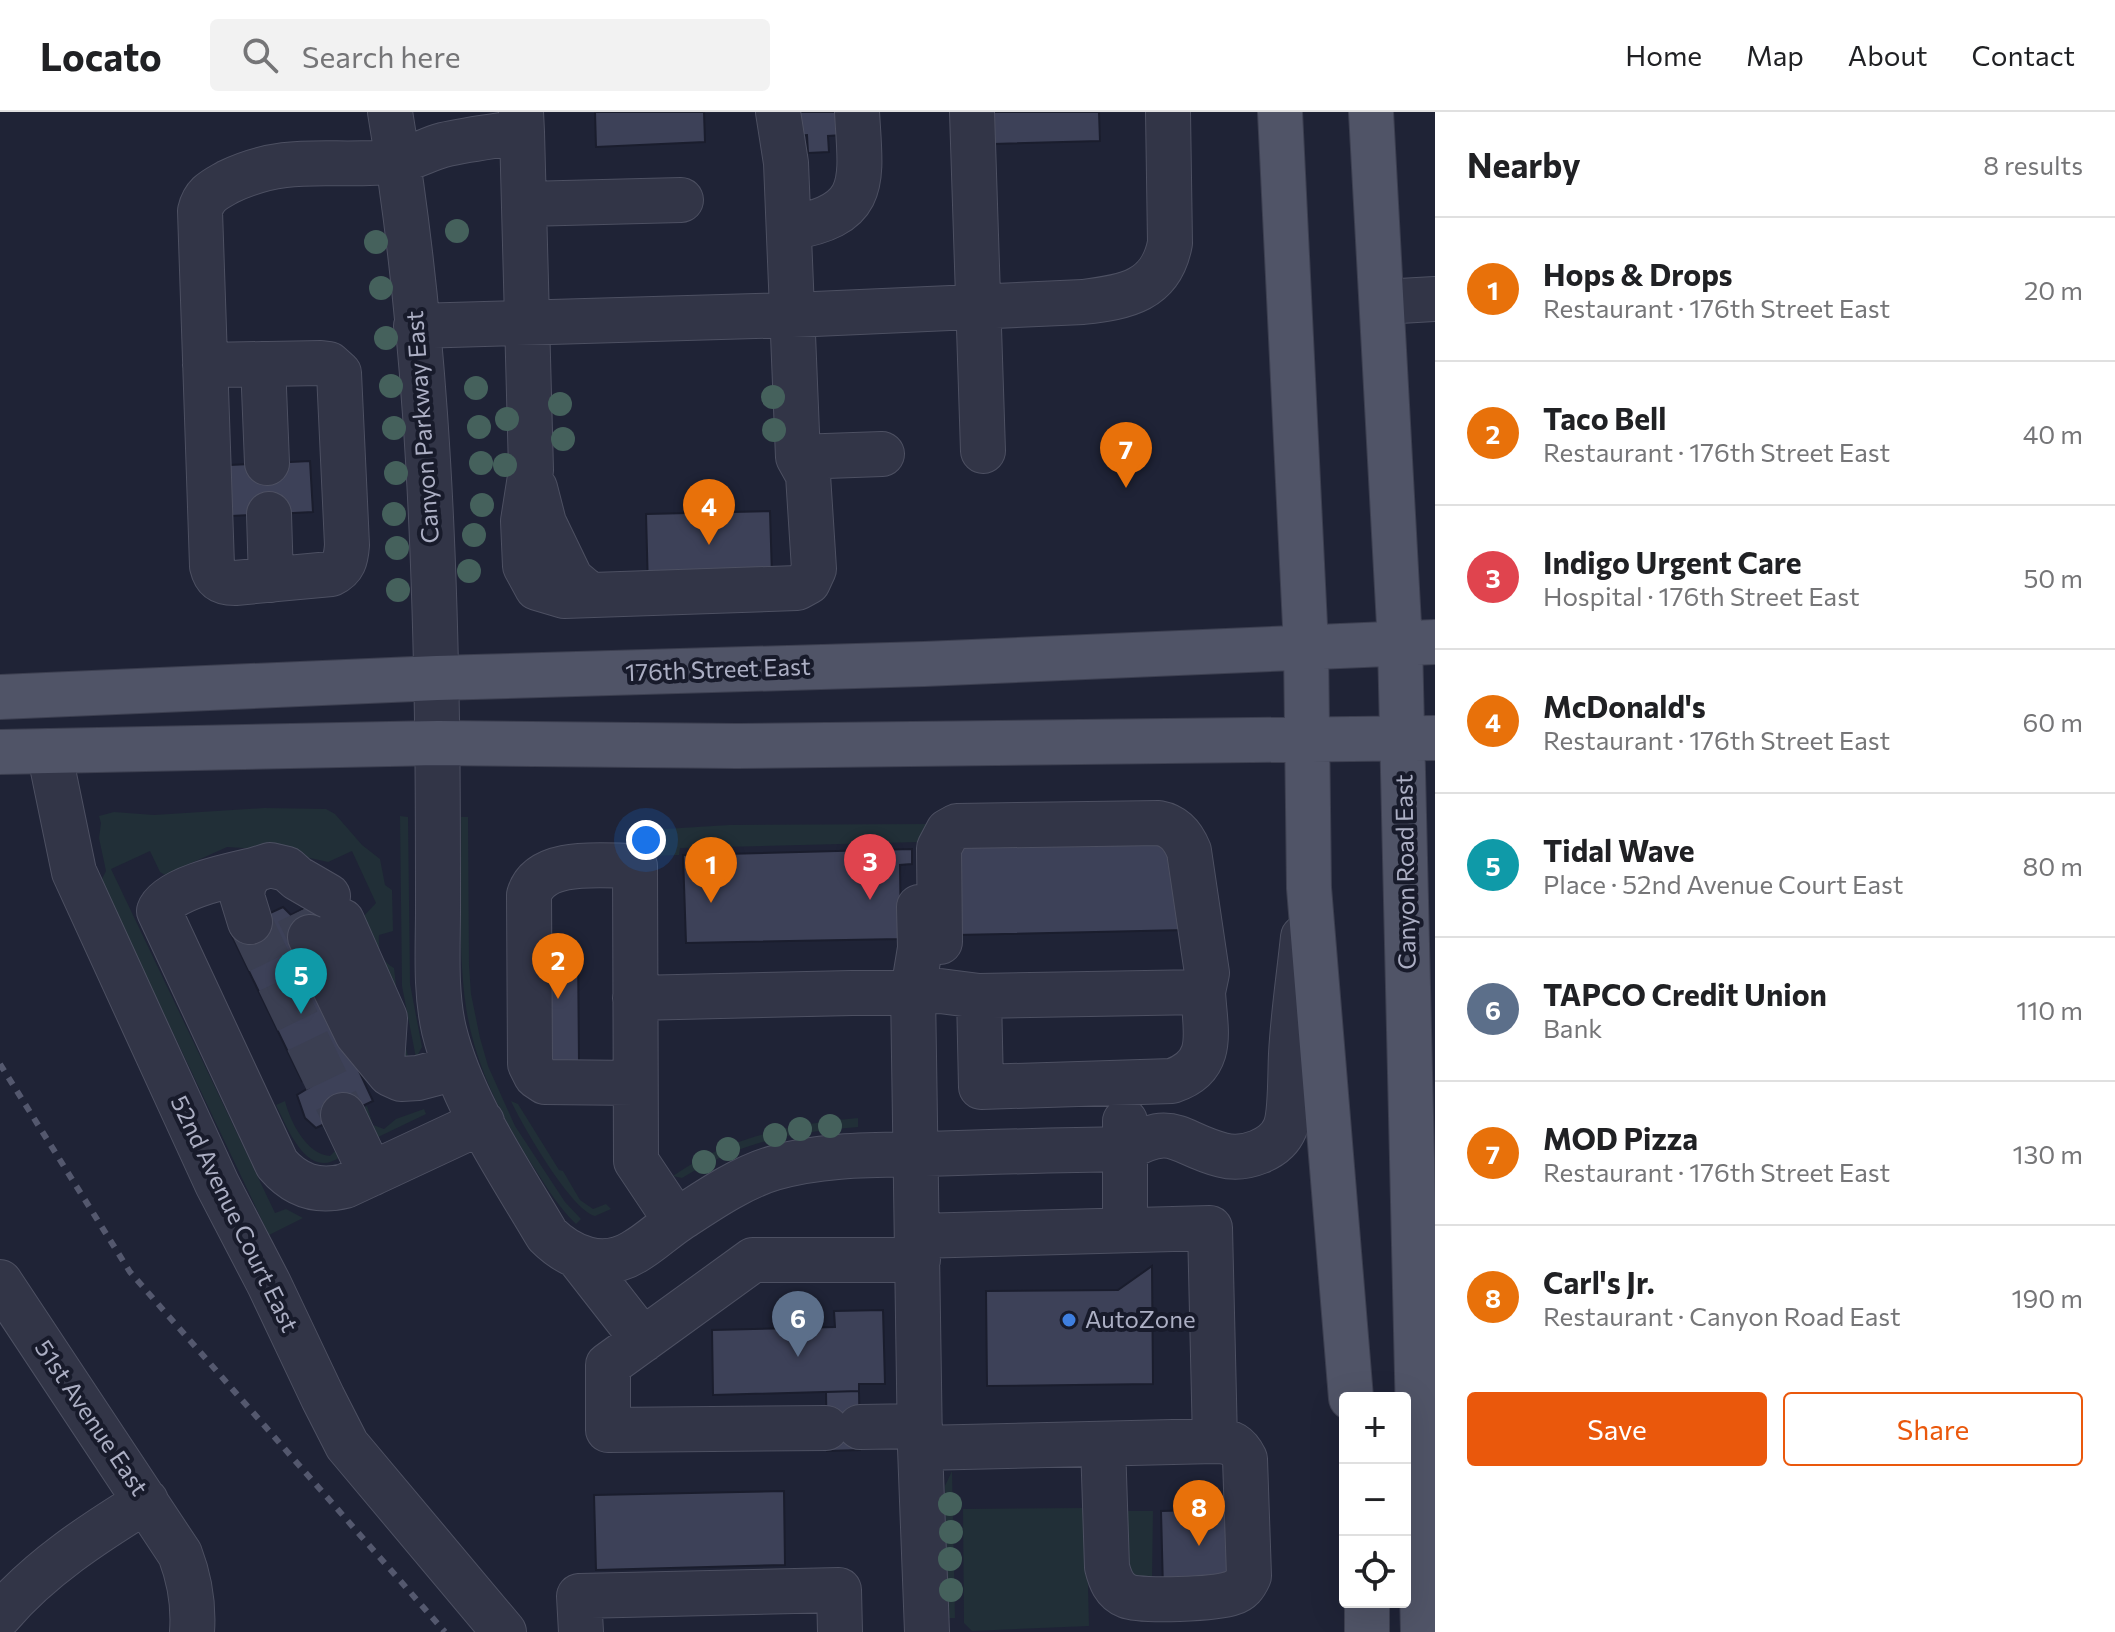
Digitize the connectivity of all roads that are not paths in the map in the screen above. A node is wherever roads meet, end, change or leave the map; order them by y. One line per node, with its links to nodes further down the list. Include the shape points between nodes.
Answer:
1 (390, 112): 8 (street, Canyon Parkway East)
2 (972, 112): 14 (street)
3 (1168, 112): 14 (street, via 1170,243 1157,276 1119,298)
4 (1280, 112): 27 (main road)
5 (1371, 112): 13 (main road, Canyon Road East)
6 (521, 122): 8 (street); 10 (street)
7 (812, 132): 11 (street); 11 (street, via 859,183 834,215)
8 (398, 160): 17 (street, Canyon Parkway East); 19 (street, via 270,166 210,191 200,211)
9 (681, 200): 10 (street)
10 (525, 204): 16 (street)
11 (789, 228): 15 (street)
12 (1435, 299): 13 (street)
13 (1382, 302): 26 (main road, Canyon Road East)
14 (980, 307): 15 (street); 20 (street)
15 (792, 315): 16 (street); 22 (street)
16 (528, 324): 17 (street); 22 (street, via 531,470 523,521 525,566 537,588 564,596 797,588 808,582 814,569 808,475)
17 (416, 326): 28 (street, Canyon Parkway East, via 429,451)
18 (263, 364): 19 (street); 23 (street); 25 (street, via 321,363 339,373 347,545 337,571)
19 (205, 365): 25 (street, via 214,572 225,583)
20 (983, 451)
21 (882, 454): 22 (street)
22 (798, 457)
23 (267, 463)
24 (269, 514): 25 (street)
25 (271, 580)
26 (1418, 642): 27 (main road, 176th Street East); 30 (main road, Canyon Road East)
27 (1306, 646): 28 (main road, 176th Street East, via 908,665); 31 (main road)
28 (437, 678): 29 (main road, 176th Street East); 32 (street, Canyon Parkway East)
29 (0, 697)
30 (1419, 738): 31 (main road); 42 (main road, Canyon Road East)
31 (1307, 739): 32 (main road, via 737,746); 36 (main road)
32 (438, 743): 33 (main road); 43 (street, Canyon Parkway East, via 438,964 443,1027)
33 (49, 751): 34 (main road); 65 (street, 52nd Avenue Court East, via 74,872 217,1184 347,1445)
34 (0, 752)
35 (254, 870): 38 (street, via 244,882 242,896); 43 (street, via 270,865 287,869 317,911 357,1034 390,1074 418,1078); 50 (street, via 208,881 166,901 159,911 162,919 277,1164 297,1182 325,1189)
36 (1309, 888): 48 (street, via 1286,1127 1276,1142 1242,1157 1161,1134); 57 (main road)
37 (919, 907): 40 (street, via 920,948)
38 (250, 922)
39 (1203, 992): 40 (street); 40 (street, via 1207,973 1189,851 1179,833 1159,823 957,826 948,831 939,848); 45 (street, via 1206,1040 1198,1065 1172,1081)
40 (944, 993): 41 (street); 45 (street, via 981,1087); 49 (street)
41 (635, 998): 44 (street); 44 (street, via 635,866 556,869 541,875 529,895 530,1064 545,1082)
42 (1422, 1045): 70 (main road, Canyon Road East)
43 (456, 1068): 47 (street, Canyon Parkway East)
44 (635, 1083): 51 (street, via 636,1161)
45 (1126, 1084): 48 (street)
46 (343, 1115): 50 (street)
47 (482, 1122): 50 (street); 54 (street, Canyon Parkway East, via 547,1235)
48 (1125, 1149): 49 (street); 52 (street)
49 (917, 1154): 51 (street, via 840,1157 773,1168); 53 (street)
50 (371, 1174)
51 (676, 1221): 54 (street, via 633,1253 597,1261)
52 (1125, 1230): 53 (street); 59 (street, via 1210,1228)
53 (918, 1248): 56 (street, via 753,1260); 58 (street)
54 (579, 1258): 56 (street, Canyon Parkway East)
55 (0, 1282): 61 (street, 51st Avenue East)
56 (643, 1340): 58 (street, via 608,1365 608,1430 843,1427)
57 (1351, 1392)
58 (920, 1437): 60 (street); 68 (street)
59 (1215, 1441): 60 (street); 60 (street, via 1228,1441 1245,1459 1249,1576 1235,1592 1194,1598 1138,1599 1116,1589 1110,1579)
60 (1103, 1444)
61 (146, 1501): 63 (street, via 71,1551); 64 (street, 51st Avenue East, via 188,1575)
62 (1367, 1608): 69 (main road)
63 (0, 1615)
64 (192, 1632)
65 (504, 1632)
66 (581, 1632): 67 (street, via 579,1596 839,1590)
67 (840, 1632)
68 (927, 1632)
69 (1367, 1632)
70 (1423, 1632)

